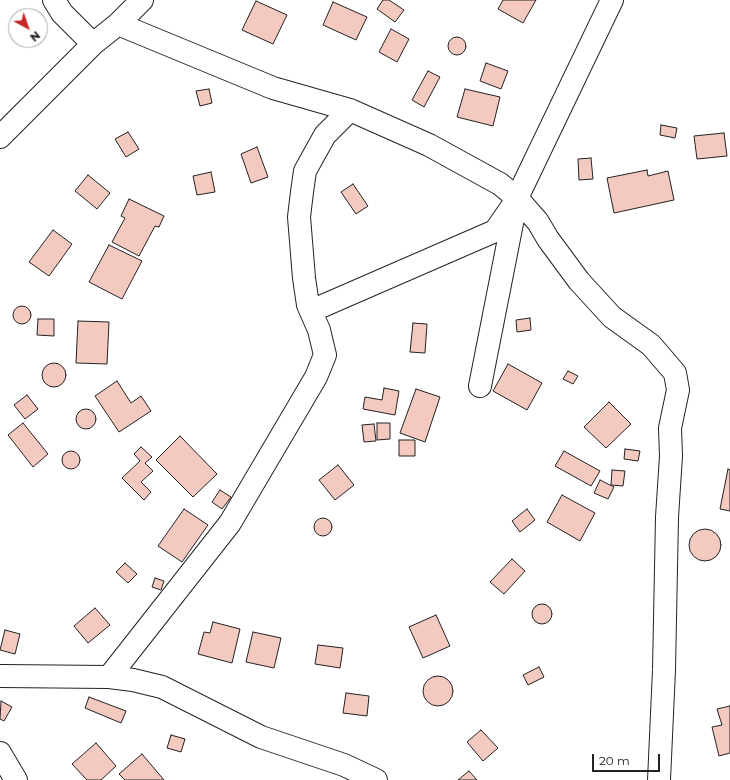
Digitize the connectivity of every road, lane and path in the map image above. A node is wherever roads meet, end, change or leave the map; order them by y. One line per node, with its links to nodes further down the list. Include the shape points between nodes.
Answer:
1 (54, 0): 5 (street, via 62,13)
2 (142, 0): 4 (street)
3 (612, 0): 8 (street)
4 (118, 24): 5 (street); 6 (street, via 274,88)
5 (93, 44): 7 (street)
6 (350, 110): 8 (street, via 429,145 500,184); 9 (street, via 325,135 305,171 299,217 304,278)
7 (0, 137)
8 (517, 198): 9 (street, via 495,231); 10 (street); 16 (street, via 538,222 583,286 612,317 651,345 675,373 678,390 670,428)
9 (311, 311): 12 (street, via 325,355 316,377 230,523)
10 (480, 386)
11 (0, 676): 12 (street)
12 (109, 677): 15 (street, via 162,687 261,737 344,765)
13 (0, 753): 14 (street)
14 (16, 780)
15 (376, 780)
16 (659, 780)

